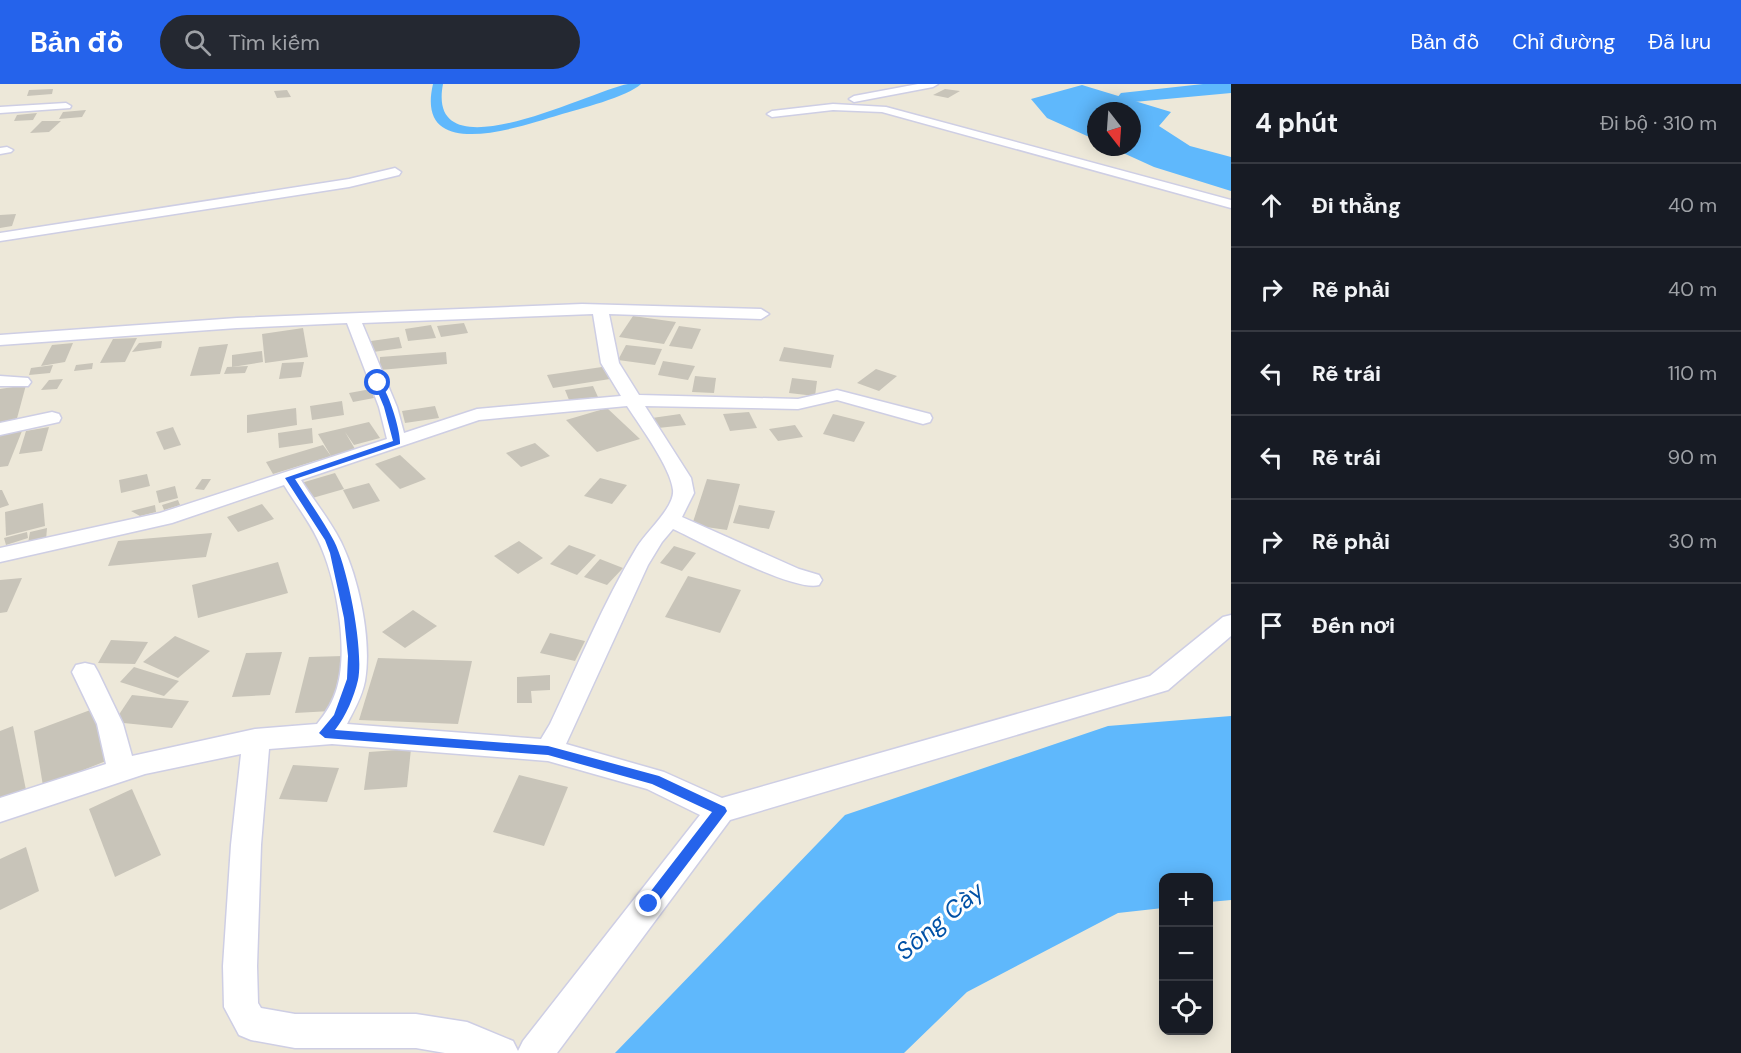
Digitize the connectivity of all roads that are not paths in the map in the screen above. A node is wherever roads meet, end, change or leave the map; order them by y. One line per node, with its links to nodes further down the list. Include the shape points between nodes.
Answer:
1 (933, 84): 3 (street, via 850,100)
2 (66, 106): 4 (street)
3 (833, 107): 5 (street); 7 (street, via 892,111)
4 (0, 110)
5 (772, 114)
6 (394, 172): 8 (street, via 349,183)
7 (1231, 204)
8 (0, 237)
9 (600, 309): 10 (street); 11 (street); 15 (street, via 608,356)
10 (761, 314)
11 (354, 319): 12 (street); 19 (street, via 388,407)
12 (0, 340)
13 (0, 381): 14 (street)
14 (22, 382)
15 (632, 400): 17 (street, via 798,404 837,395); 19 (street, via 477,415); 21 (street, via 683,486 681,501)
16 (52, 418): 18 (street)
17 (923, 418)
18 (0, 429)
19 (397, 442): 20 (street)
20 (290, 478): 22 (street, via 165,518); 26 (street, via 335,553 349,618 354,656 352,679 339,717)
21 (670, 520): 23 (street); 28 (street, via 637,564)
22 (0, 555)
23 (811, 580)
24 (1231, 623): 31 (street, via 1159,683)
25 (85, 672): 29 (street, via 110,724)
26 (325, 733): 27 (street); 28 (street)
27 (255, 740): 29 (street); 32 (street, via 240,966 241,1007 251,1023 295,1031 416,1031 467,1040)
28 (548, 750): 31 (street, via 654,780)
29 (122, 771): 30 (street)
30 (0, 810)
31 (720, 811): 33 (street)
32 (501, 1053)
33 (535, 1053)

